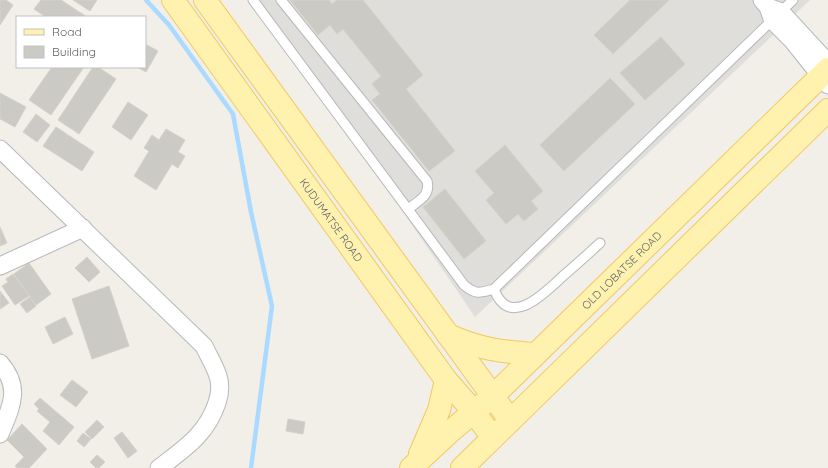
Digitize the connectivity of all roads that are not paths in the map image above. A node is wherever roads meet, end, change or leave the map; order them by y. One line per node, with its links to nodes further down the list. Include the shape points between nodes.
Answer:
1 (173, 0): 18 (main road, KUDUMATSE ROAD)
2 (206, 0): 15 (main road)
3 (253, 0): 10 (lane)
4 (281, 0): 10 (lane, via 427,181 429,189 426,195)
5 (793, 0): 6 (lane)
6 (771, 10): 7 (street, via 792,40); 14 (lane)
7 (826, 73): 16 (main road, OLD LOBATSE ROAD)
8 (828, 110): 21 (main road)
9 (0, 149): 11 (street)
10 (408, 209): 14 (lane, via 464,285 472,292 481,293)
11 (83, 228): 13 (street); 25 (street, via 204,346 219,377 220,393 207,425 197,438)
12 (600, 243): 14 (lane, via 537,300 519,308 508,306 498,300)
13 (0, 266)
14 (494, 289)
15 (447, 334): 16 (main road, via 484,349); 19 (main road)
16 (535, 354): 19 (main road, OLD LOBATSE ROAD)
17 (0, 363): 22 (street, via 9,376 14,393)
18 (446, 380): 20 (main road, KUDUMATSE ROAD); 24 (main road, via 439,410)
19 (493, 396): 20 (main road, OLD LOBATSE ROAD); 21 (main road)
20 (474, 412): 23 (main road, KUDUMATSE ROAD); 24 (main road, OLD LOBATSE ROAD)
21 (510, 420): 23 (main road)
22 (0, 434)
23 (492, 437): 26 (main road)
24 (413, 466)
25 (159, 468)
26 (462, 468)

